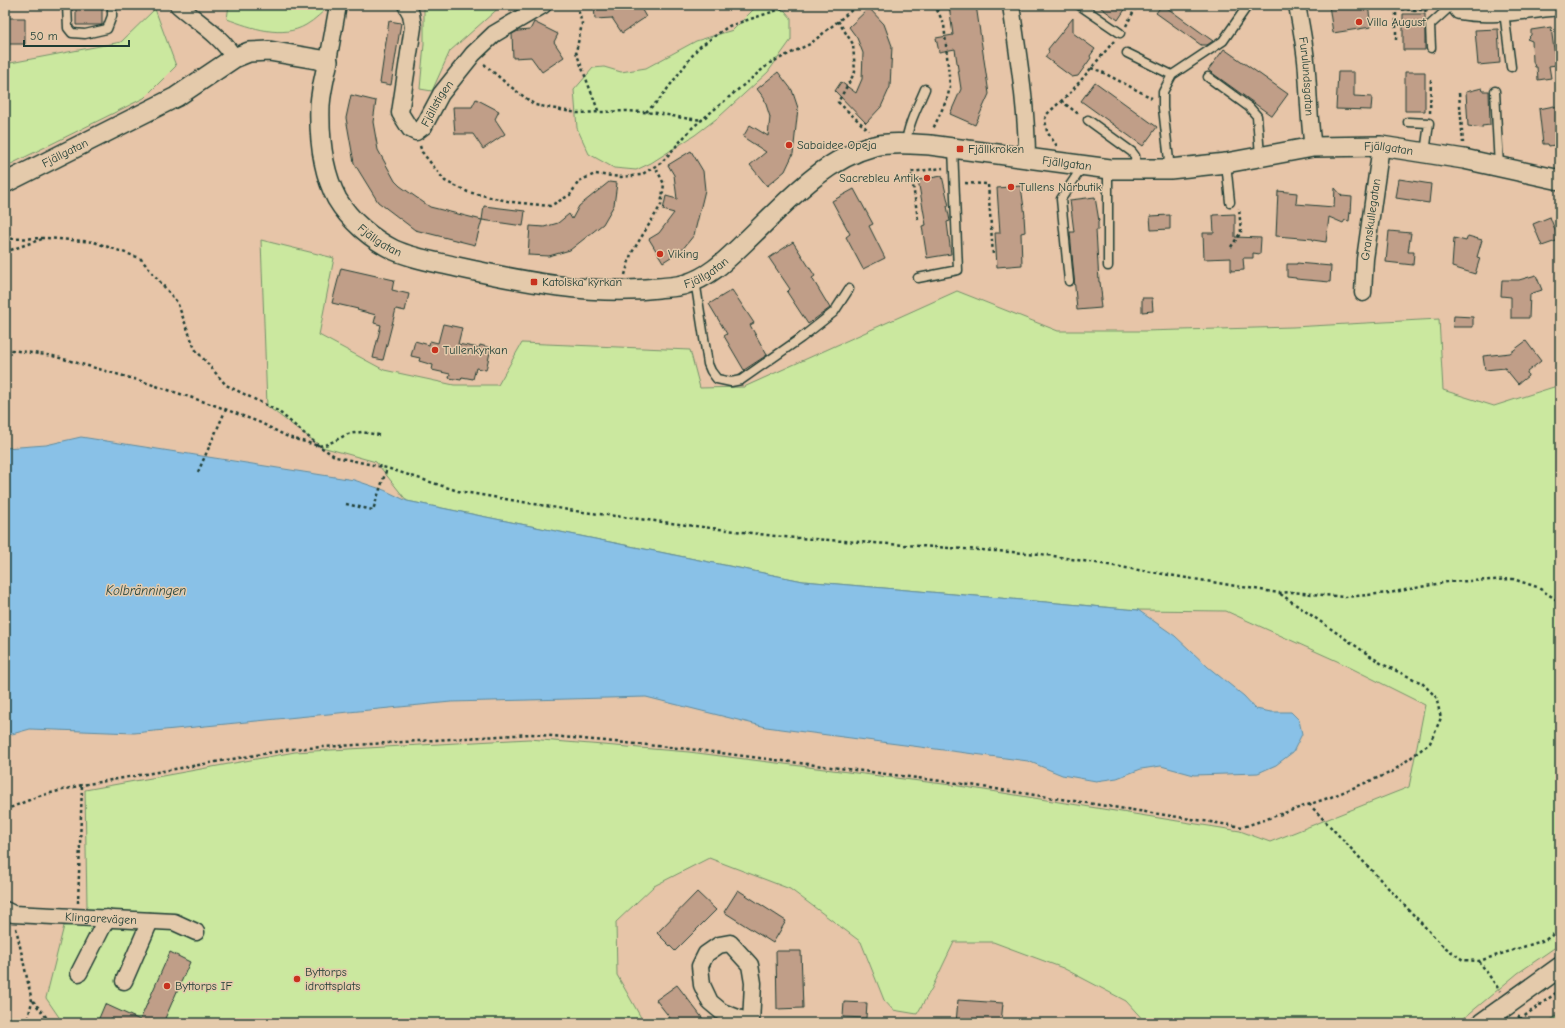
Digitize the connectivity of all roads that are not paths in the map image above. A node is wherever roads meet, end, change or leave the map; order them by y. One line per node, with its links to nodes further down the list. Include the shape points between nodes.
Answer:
1 (67, 5): 2 (lane, via 68,28 72,33 85,34 107,29 112,16)
2 (112, 5)
3 (178, 5): 18 (street, via 216,35)
4 (338, 5): 19 (street)
5 (406, 5): 6 (street, Fjällstigen, via 411,14 413,27 400,113 410,129 416,132 424,126 441,94 473,54 494,34)
6 (543, 5)
7 (1011, 5): 33 (street, via 1027,131)
8 (1079, 5): 15 (lane)
9 (1248, 5): 21 (lane, via 1223,41)
10 (1297, 5): 29 (street, Furulundsgatan, via 1307,72)
11 (1452, 5): 16 (lane, via 1430,25)
12 (1455, 5): 14 (street, via 1459,11 1472,13)
13 (1560, 7): 14 (street)
14 (1504, 12): 20 (lane)
15 (1120, 33)
16 (1431, 48)
17 (1127, 53): 21 (lane)
18 (234, 58): 19 (street, Fjällgatan, via 249,52 269,51); 41 (street, Fjällgatan, via 176,97)
19 (328, 61): 45 (street, Fjällgatan, via 320,104 322,152 328,178 338,201 353,221 395,250 422,259 512,279 568,287 643,290 685,285)
20 (1511, 67)
21 (1172, 75): 39 (lane, via 1163,92)
22 (1208, 77): 31 (lane, via 1258,116)
23 (925, 89): 27 (lane)
24 (1495, 91): 36 (lane)
25 (1088, 120): 38 (lane, via 1136,156)
26 (1408, 122): 30 (lane, via 1429,123)
27 (906, 144): 32 (street, Fjällgatan, via 930,145); 45 (street, Fjällgatan, via 874,146 841,159 817,175 725,262 711,273)
28 (1381, 146): 29 (street, Fjällgatan); 30 (street, Fjällgatan); 48 (street, Granskullegatan, via 1365,259)
29 (1313, 147): 31 (street, Fjällgatan)
30 (1425, 154): 36 (street, Fjällgatan)
31 (1260, 156): 34 (street, Fjällgatan)
32 (953, 157): 33 (street, Fjällgatan); 44 (lane, via 958,270)
33 (1027, 159): 35 (street, Fjällgatan)
34 (1226, 163): 39 (street, Fjällgatan); 42 (lane)
35 (1084, 165): 37 (street, Fjällgatan); 46 (lane, via 1061,199)
36 (1499, 167): 40 (street, Fjällgatan)
37 (1108, 169): 38 (street, Fjällgatan); 43 (lane)
38 (1136, 169): 39 (street, Fjällgatan)
39 (1170, 169)
40 (1556, 178)
41 (5, 183)
42 (1230, 202)
43 (1108, 266)
44 (918, 278)
45 (695, 280): 47 (lane, via 710,371 717,379 731,382 741,380 834,312)
46 (1069, 281)
47 (849, 289)
48 (1363, 293)
49 (9, 912): 50 (street, Klingarevägen)
50 (107, 918): 51 (street, Klingarevägen); 54 (street)
51 (150, 921): 52 (street, Klingarevägen, via 174,922); 55 (street)
52 (196, 932)
53 (1560, 967): 57 (street)
54 (80, 973)
55 (124, 981)
56 (751, 1023): 56 (street, via 753,983 750,965 730,943 719,945 706,954 700,966 702,985 710,1002 722,1012)
57 (1482, 1023)

